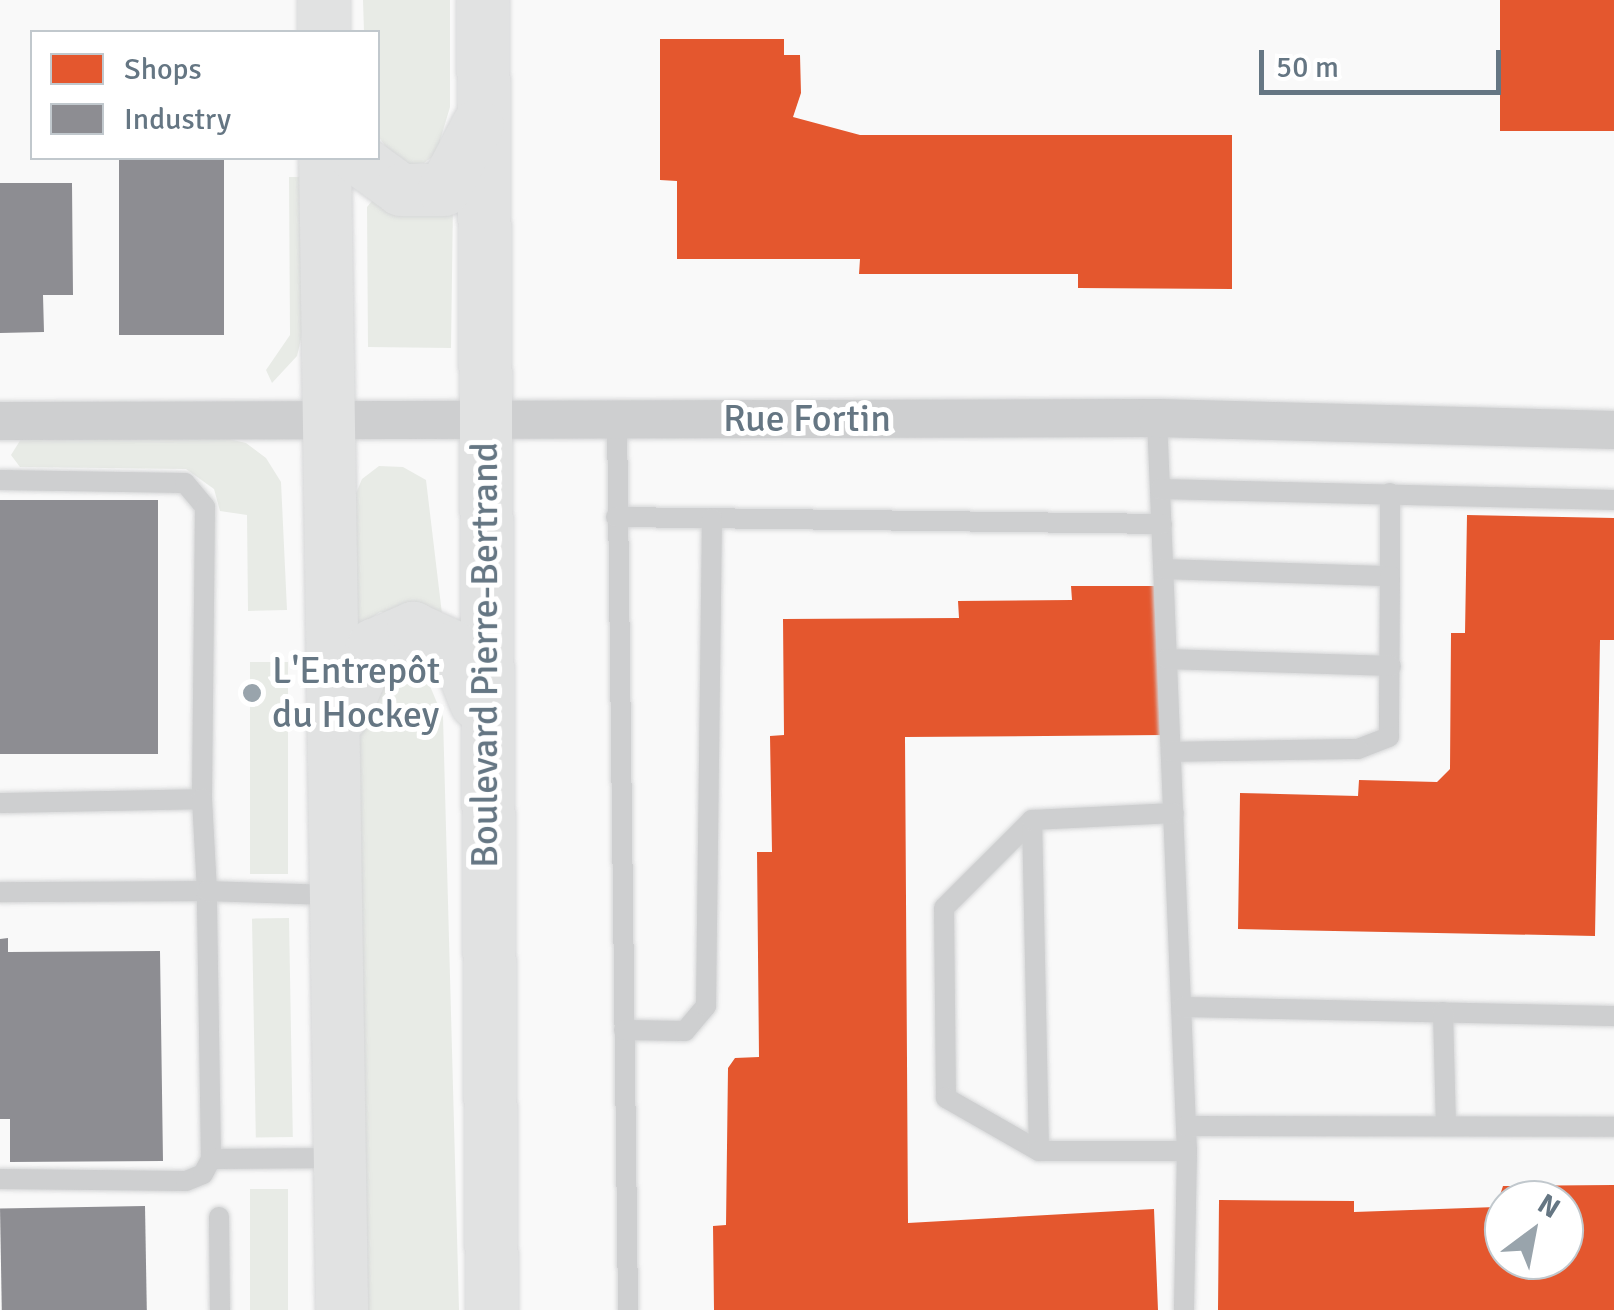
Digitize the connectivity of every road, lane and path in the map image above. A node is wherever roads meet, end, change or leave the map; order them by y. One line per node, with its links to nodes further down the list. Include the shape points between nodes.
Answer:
1 (302, 0): 2 (lane)
2 (324, 0): 4 (main road)
3 (482, 0): 5 (main road, Boulevard Pierre-Bertrand)
4 (324, 30)
5 (483, 114): 7 (main road, via 447,189 401,190); 10 (main road, Boulevard Pierre-Bertrand)
6 (325, 160): 8 (main road)
7 (360, 160)
8 (327, 418): 10 (street, Rue Fortin); 12 (street, Rue Fortin); 26 (main road)
9 (1157, 418): 11 (street, Rue Fortin); 13 (street, Rue Fortin); 15 (lane)
10 (484, 419): 11 (street, Rue Fortin); 25 (main road, Boulevard Pierre-Bertrand)
11 (617, 419): 18 (lane)
12 (0, 421)
13 (1614, 430)
14 (0, 480): 28 (lane, via 185,483 205,508)
15 (1160, 489): 16 (lane); 20 (lane)
16 (1390, 493): 17 (lane); 22 (lane)
17 (1614, 500)
18 (616, 517): 19 (lane); 38 (lane)
19 (712, 518): 20 (lane); 38 (lane, via 706,1006 686,1031)
20 (1162, 524): 21 (lane)
21 (1164, 569): 22 (lane); 23 (lane)
22 (1390, 576): 24 (lane)
23 (1168, 659): 24 (lane); 27 (lane)
24 (1391, 666): 27 (lane, via 1388,737 1358,749)
25 (483, 724): 26 (main road, via 454,647 413,628 374,645); 50 (main road, Boulevard Pierre-Bertrand)
26 (338, 730): 34 (main road)
27 (1171, 752): 30 (lane)
28 (202, 799): 29 (lane); 33 (lane)
29 (0, 803)
30 (1174, 813): 31 (lane); 35 (lane)
31 (1032, 820): 42 (lane); 42 (lane, via 944,908 946,1098)
32 (0, 892): 33 (lane)
33 (207, 892): 34 (lane); 45 (lane)
34 (339, 895): 44 (main road)
35 (1182, 1007): 36 (lane); 39 (lane)
36 (1443, 1012): 37 (lane); 40 (lane)
37 (1614, 1016)
38 (624, 1030): 51 (lane)
39 (1186, 1126): 40 (lane); 43 (lane)
40 (1446, 1126): 41 (lane)
41 (1614, 1127)
42 (1039, 1151): 43 (lane)
43 (1188, 1151): 52 (lane)
44 (340, 1158): 45 (lane); 49 (main road)
45 (211, 1159): 46 (lane, via 203,1174 186,1181)
46 (0, 1179)
47 (219, 1217): 48 (lane)
48 (220, 1310)
49 (342, 1310)
50 (492, 1310)
51 (628, 1310)
52 (1184, 1310)

